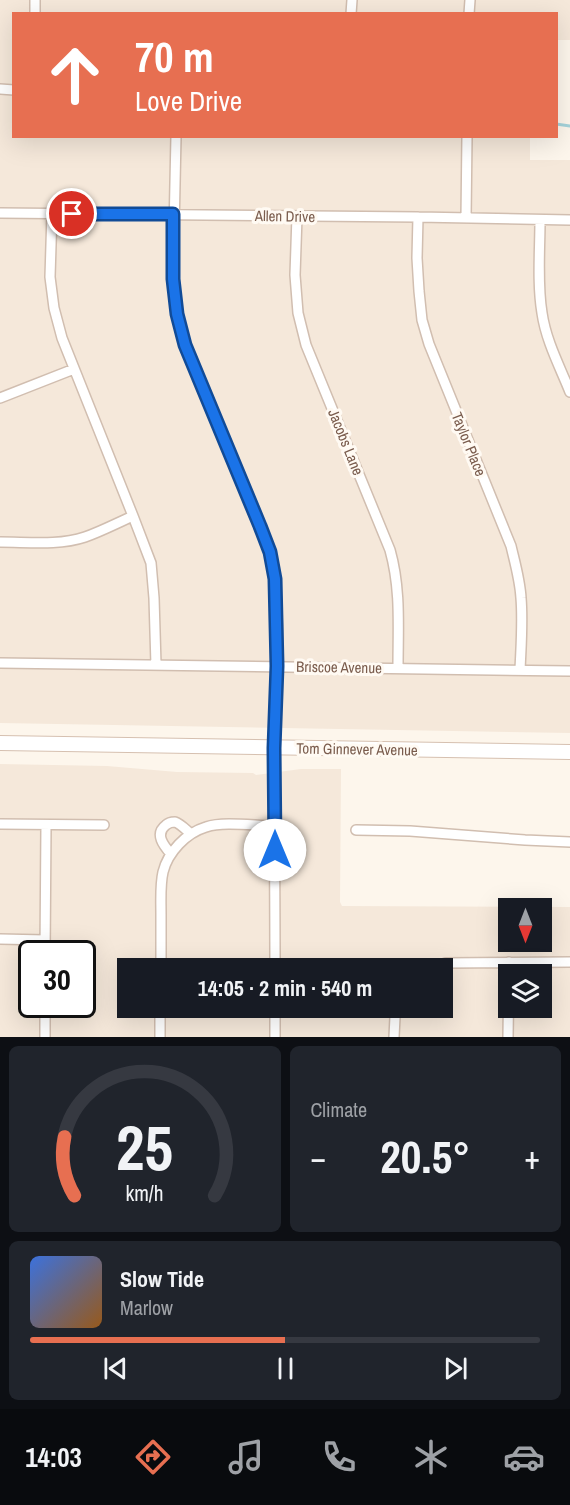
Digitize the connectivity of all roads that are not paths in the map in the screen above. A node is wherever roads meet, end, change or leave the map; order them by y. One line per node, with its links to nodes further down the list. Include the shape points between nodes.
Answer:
1 (176, 138): 5 (street)
2 (467, 138): 8 (street)
3 (0, 213): 4 (street, Allen Drive)
4 (52, 213): 5 (street, Allen Drive); 11 (street, via 50,277 62,338)
5 (173, 214): 6 (street, Allen Drive); 18 (street, via 173,279 185,345 270,552 275,579)
6 (297, 216): 7 (street, Allen Drive); 19 (street, Jacobs Lane, via 298,313 306,345 396,570)
7 (418, 217): 8 (street, Allen Drive); 20 (street, Taylor Place, via 422,320 511,546 518,573 522,618)
8 (466, 218): 9 (street, Allen Drive)
9 (540, 220): 10 (street, Allen Drive); 12 (street, via 542,314)
10 (570, 220)
11 (74, 369): 13 (street); 14 (street)
12 (570, 392)
13 (0, 399)
14 (133, 516): 15 (street, via 70,540); 17 (street, via 151,563)
15 (0, 542)
16 (0, 663): 17 (street, Briscoe Avenue)
17 (156, 665): 18 (street, Briscoe Avenue)
18 (277, 666): 19 (street, Briscoe Avenue); 23 (street)
19 (398, 668): 20 (street, Briscoe Avenue)
20 (520, 670): 21 (street, Briscoe Avenue)
21 (570, 671)
22 (0, 743): 23 (main road, Tom Ginnever Avenue)
23 (274, 748): 24 (main road, Tom Ginnever Avenue); 28 (street)
24 (570, 752)
25 (0, 824): 26 (street)
26 (46, 825): 27 (street); 34 (street)
27 (104, 825)
28 (275, 826): 30 (street, via 206,826); 36 (street)
29 (356, 830): 31 (street)
30 (191, 834): 32 (street); 32 (street, via 175,822 163,827 159,834)
31 (570, 842)
32 (171, 854): 35 (street, via 163,872 161,891)
33 (0, 939): 34 (street)
34 (45, 940)
35 (160, 958)
36 (275, 958)
37 (509, 962): 38 (street); 39 (street); 48 (street)
38 (570, 962)
39 (453, 963)
40 (45, 1018): 44 (street)
41 (160, 1018): 45 (street)
42 (275, 1018): 46 (street)
43 (395, 1018): 47 (street)
44 (45, 1037)
45 (160, 1037)
46 (275, 1037)
47 (394, 1037)
48 (508, 1037)

